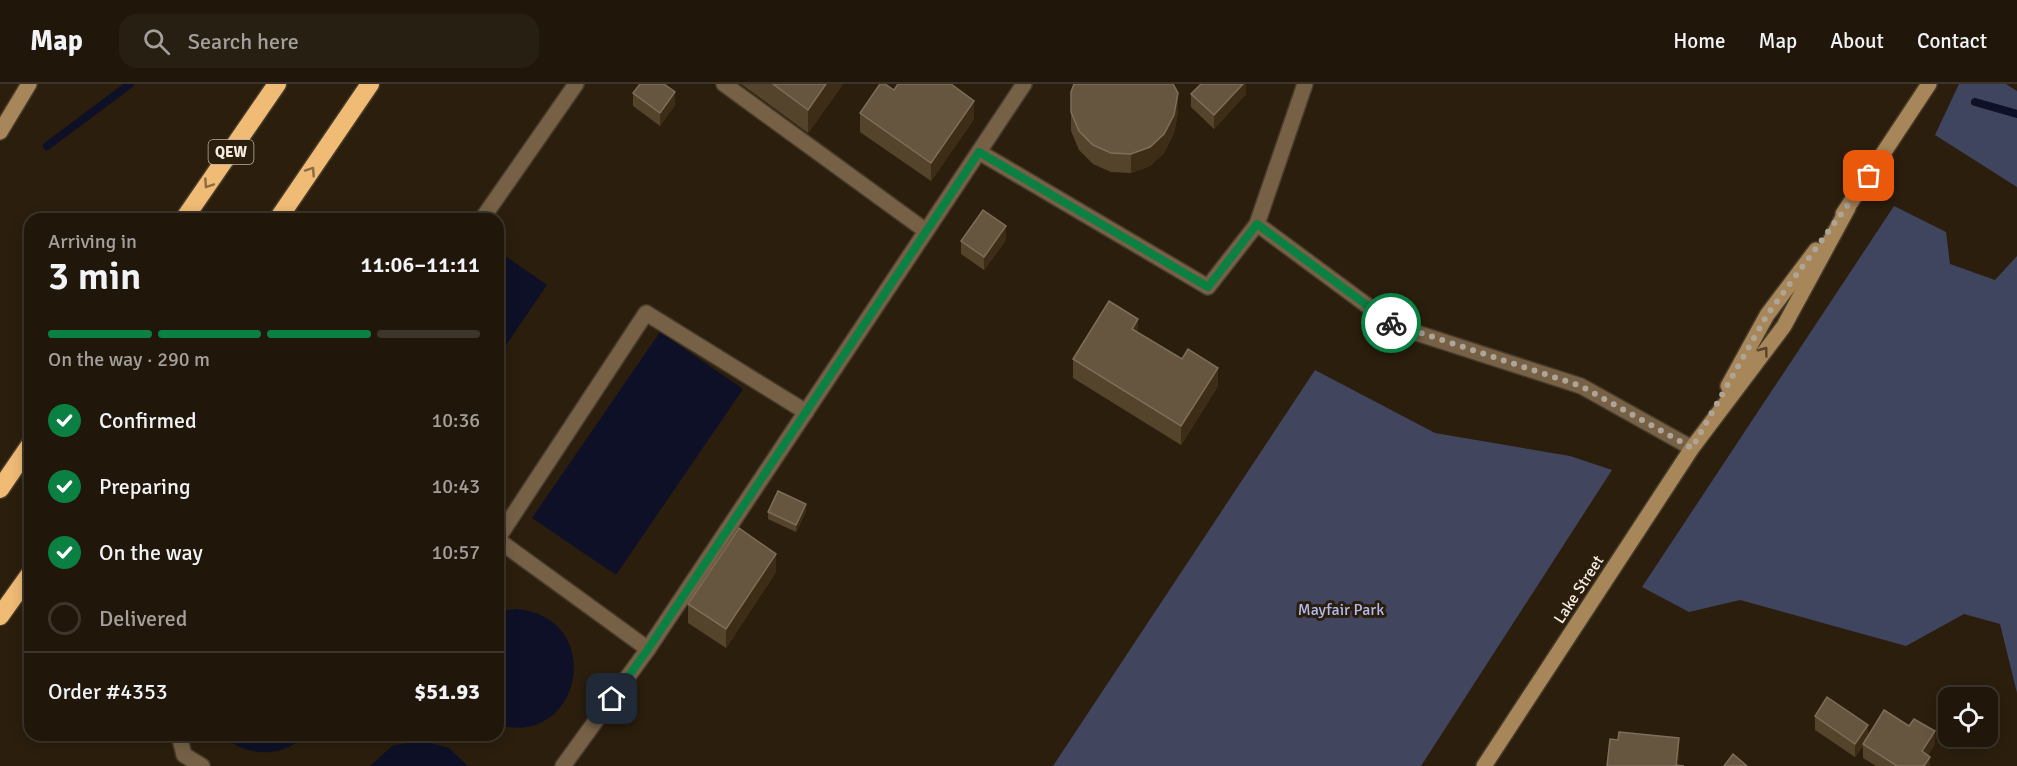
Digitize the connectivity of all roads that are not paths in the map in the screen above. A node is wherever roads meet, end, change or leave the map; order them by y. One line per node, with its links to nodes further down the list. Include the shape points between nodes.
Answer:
1 (29, 84): 9 (street)
2 (277, 84): 11 (highway, QEW, one-way to 11)
3 (370, 84): 12 (highway, one-way to 3)
4 (576, 84): 13 (lane)
5 (724, 84): 15 (lane)
6 (1024, 84): 10 (lane)
7 (1305, 84): 14 (lane)
8 (1929, 84): 17 (street, Lake Street, via 1848,208 1767,315)
9 (0, 132)
10 (979, 152): 14 (lane, via 1208,287); 15 (lane)
11 (188, 213)
12 (282, 213)
13 (486, 213)
14 (1257, 224): 17 (lane, via 1395,326 1581,386)
15 (926, 231): 16 (lane)
16 (806, 412): 20 (lane, via 646,313); 24 (lane)
17 (1692, 448): 28 (street, Lake Street)
18 (24, 454): 19 (highway)
19 (0, 489)
20 (504, 530)
21 (504, 543): 24 (lane)
22 (24, 582): 23 (highway)
23 (0, 616)
24 (648, 649): 27 (lane)
25 (180, 741): 26 (lane, via 184,755)
26 (202, 766)
27 (563, 766)
28 (1484, 766)

